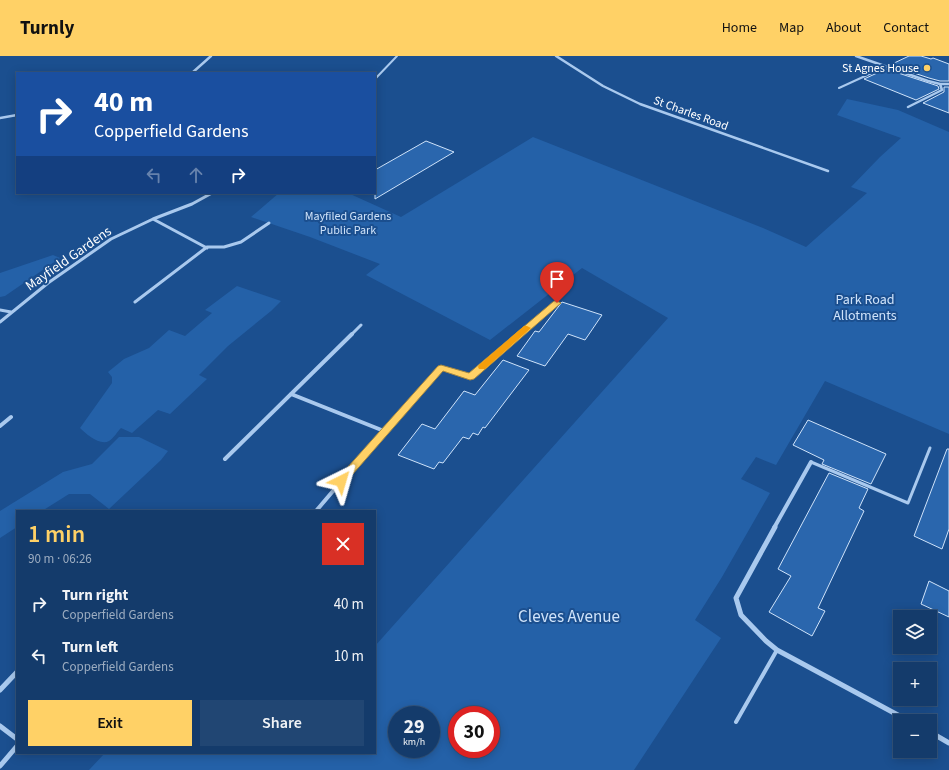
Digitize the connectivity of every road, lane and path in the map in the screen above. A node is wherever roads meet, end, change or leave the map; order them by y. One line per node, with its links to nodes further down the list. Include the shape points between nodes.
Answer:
1 (211, 56): 6 (street)
2 (397, 56): 7 (lane)
3 (556, 56): 14 (street, St Charles Road, via 603,86 640,104)
4 (856, 56): 5 (street)
5 (887, 66): 8 (street); 10 (lane)
6 (193, 72)
7 (376, 78)
8 (940, 84): 9 (street); 11 (street, via 942,90)
9 (949, 84)
10 (839, 88)
11 (908, 107)
12 (16, 115): 13 (street)
13 (0, 118)
14 (828, 171)
15 (210, 194): 16 (street, Mayfield Gardens)
16 (153, 219): 18 (street); 22 (street, Mayfield Gardens, via 111,239)
17 (269, 223): 18 (street, via 241,242)
18 (207, 248): 19 (street)
19 (135, 302)
20 (557, 303): 28 (street, via 470,377 441,368)
21 (0, 310): 22 (street)
22 (11, 312): 23 (street, Mayfield Gardens)
23 (0, 322)
24 (361, 325): 25 (street)
25 (290, 394): 28 (street); 30 (street)
26 (11, 417): 27 (street)
27 (0, 426)
28 (384, 431): 32 (street)
29 (930, 448): 31 (lane, via 908,503)
30 (225, 459)
31 (811, 462): 33 (street, via 736,598 741,615)
32 (317, 510)
33 (777, 650): 36 (street); 37 (lane)
34 (16, 673): 35 (street)
35 (0, 690)
36 (896, 714)
37 (736, 722)
38 (0, 726): 40 (street)
39 (937, 736): 41 (street)
40 (16, 738)
41 (949, 743)
42 (16, 747): 43 (street)
43 (0, 766)

